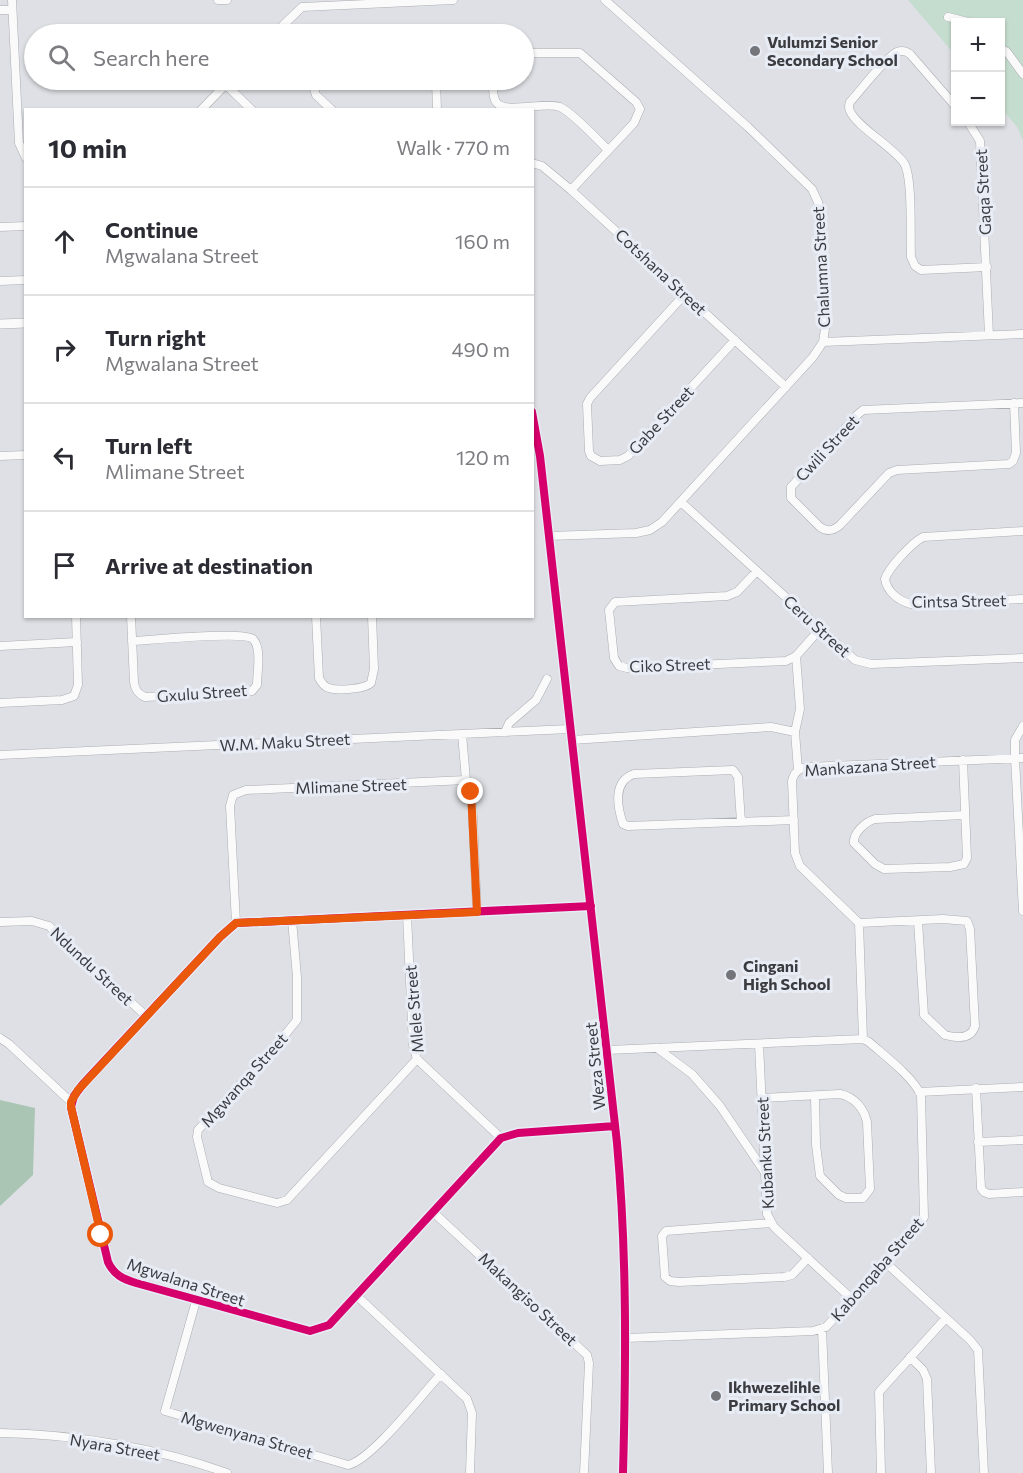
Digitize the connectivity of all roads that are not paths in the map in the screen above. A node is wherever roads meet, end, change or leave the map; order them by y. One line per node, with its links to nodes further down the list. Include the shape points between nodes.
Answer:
1 (12, 0): 8 (street)
2 (218, 0): 3 (street)
3 (227, 0)
4 (453, 0): 6 (street)
5 (605, 0): 41 (street, Chalumna Street, via 814,192 821,228)
6 (302, 3): 11 (street)
7 (0, 10): 8 (street)
8 (12, 10): 27 (street, via 19,143)
9 (948, 17): 10 (street)
10 (952, 18)
11 (283, 24)
12 (1005, 51): 14 (street)
13 (534, 53): 26 (street, via 580,53 636,102 640,109 638,118)
14 (1023, 74)
15 (220, 90): 21 (street)
16 (234, 90): 22 (street)
17 (314, 90): 23 (street)
18 (436, 90): 24 (street)
19 (494, 90): 26 (street, via 499,105 561,108)
20 (951, 101): 32 (street, via 910,54 899,51 850,102 849,108 905,166 915,266 921,270)
21 (203, 108)
22 (250, 108)
23 (330, 108)
24 (437, 108)
25 (971, 126): 32 (street, Gaqa Street, via 980,141)
26 (609, 150): 29 (street)
27 (24, 154)
28 (534, 163): 29 (street, Cotshana Street)
29 (571, 190): 35 (street, Cotshana Street)
30 (24, 226): 31 (street)
31 (0, 227)
32 (987, 267): 39 (street, Gaqa Street)
33 (24, 280): 34 (street)
34 (0, 281)
35 (685, 294): 40 (street, Cotshana Street); 40 (street, Gabe Street, via 589,401 588,451 593,459 620,460 628,456)
36 (24, 323): 37 (street)
37 (0, 324)
38 (1023, 334): 39 (street)
39 (989, 335): 41 (street)
40 (735, 340): 42 (street, Cotshana Street)
41 (823, 342): 42 (street, Chalumna Street)
42 (786, 387): 49 (street, Chalumna Street)
43 (1014, 403): 43 (street, Cwili Street, via 861,411 791,487 791,498 820,526 832,530 889,473 897,470 1009,464 1016,453); 44 (street, Cwili Street)
44 (1023, 403)
45 (534, 434): 48 (street, Weza Street)
46 (24, 455): 47 (street)
47 (0, 456)
48 (536, 457): 51 (street, Weza Street)
49 (681, 502): 51 (street, Chalumna Street, via 650,530); 52 (street, Ceru Street)
50 (1023, 531): 53 (street, Cintsa Street, via 923,537 889,570 885,579 887,587 900,600 911,604)
51 (549, 536): 67 (street, Weza Street)
52 (757, 571): 58 (street, Ceru Street); 62 (street, Ciko Street, via 737,592 727,596 615,602 609,609 614,658 619,666 627,668 778,662)
53 (1023, 599)
54 (76, 618): 60 (street)
55 (131, 618): 59 (street, Gxulu Street)
56 (315, 618): 57 (street, via 322,684 329,688 363,688 371,682 374,669)
57 (372, 618)
58 (820, 629): 62 (street); 63 (street, Ceru Street, via 849,656 871,664)
59 (132, 641): 59 (street, Gxulu Street, via 249,637 257,649 258,685 245,692 145,697 137,692 134,682)
60 (77, 642): 61 (street); 65 (street, via 78,685 74,696 66,700)
61 (0, 646)
62 (796, 656): 69 (street, via 800,709)
63 (1023, 658)
64 (548, 679): 68 (street, via 536,700 509,723)
65 (0, 703)
66 (1023, 726): 73 (street, via 1015,740)
67 (570, 729): 68 (street, W.M. Maku Street); 71 (street, Weza Street)
68 (505, 732): 70 (street, W.M. Maku Street)
69 (795, 732): 71 (street, via 771,727); 75 (street)
70 (462, 734): 72 (street, W.M. Maku Street); 76 (street)
71 (572, 740): 81 (street, Weza Street)
72 (0, 755)
73 (1019, 758): 74 (street, Mankazana Street); 77 (street)
74 (963, 760): 75 (street, Mankazana Street); 78 (street)
75 (798, 770): 79 (street, Mankazana Street, via 792,781)
76 (466, 780): 83 (street, via 472,796); 88 (street, Mlimane Street, via 237,792 230,806)
77 (1020, 811): 82 (street)
78 (965, 815): 78 (street, via 967,858 959,866 884,869 854,843 855,835 875,819)
79 (794, 820): 80 (street); 89 (street, Mankazana Street, via 795,853 800,866)
80 (741, 822): 80 (street, via 738,777 733,770 634,774 620,783 620,813 623,824 628,826)
81 (591, 906): 83 (street); 95 (street, Weza Street)
82 (1023, 911)
83 (477, 912): 84 (street)
84 (407, 915): 85 (street); 96 (street, Mlele Street, via 413,1045)
85 (292, 920): 88 (street); 96 (street, Mgwanqa Street, via 297,1020 198,1130 208,1182 277,1203 287,1200)
86 (918, 921): 86 (street, via 964,920 969,924 975,1026 968,1036 945,1035 924,1015); 89 (street)
87 (0, 922): 90 (street, Ndundu Street, via 32,921 49,926)
88 (236, 923): 90 (street)
89 (859, 923): 92 (street)
90 (146, 1016): 102 (street)
91 (0, 1038): 102 (street)
92 (863, 1039): 93 (street); 99 (street)
93 (759, 1044): 94 (street); 101 (street, Kubanku Street)
94 (657, 1048): 95 (street); 107 (street, via 692,1074 720,1106)
95 (608, 1050): 103 (street, Weza Street)
96 (417, 1059): 104 (street, Mlele Street)
97 (1023, 1087): 98 (street)
98 (976, 1088): 99 (street); 106 (street)
99 (919, 1092): 112 (street, Kabonqaba Street, via 925,1214 921,1224)
100 (815, 1096): 100 (street, via 819,1176 839,1195 863,1198 870,1189 864,1111 844,1095); 101 (street)
101 (762, 1098): 107 (street, Kubanku Street)
102 (71, 1102): 115 (street, Mgwalana Street, via 111,1268 127,1281)
103 (615, 1126): 104 (street); 118 (street, Weza Street)
104 (501, 1138): 109 (street, Mgwalana Street)
105 (1023, 1140): 106 (street)
106 (978, 1142): 108 (street, via 982,1190 989,1194)
107 (765, 1173): 110 (street, Kubanku Street)
108 (1023, 1192)
109 (433, 1212): 113 (street, Mgwalana Street); 124 (street, Makangiso Street, via 586,1353 589,1363)
110 (771, 1224): 111 (street, Kubanku Street); 111 (street, via 666,1231 662,1236 665,1277 679,1282 784,1277 792,1275)
111 (808, 1258): 114 (street, Kubanku Street)
112 (885, 1262): 114 (street, Kabonqaba Street); 116 (street)
113 (357, 1296): 115 (street, Mgwalana Street, via 328,1325 310,1331); 120 (street)
114 (852, 1299): 117 (street, Kabonqaba Street)
115 (196, 1301): 120 (street, Mgwenyana Street, via 165,1411 222,1428 348,1465 359,1461 379,1443)
116 (946, 1318): 119 (street); 129 (street, via 974,1344 978,1353)
117 (822, 1329): 118 (street, Kabonqaba Street); 126 (street)
118 (626, 1338): 125 (street, Weza Street)
119 (910, 1357): 127 (street, via 879,1392); 128 (street, via 927,1379)
120 (441, 1374): 123 (street, via 471,1406)
121 (0, 1433): 122 (street, Nyara Street, via 52,1436 141,1450)
122 (227, 1473)
123 (470, 1473)
124 (584, 1473)
125 (623, 1473)
126 (828, 1473)
127 (881, 1473)
128 (931, 1473)
129 (984, 1473)

